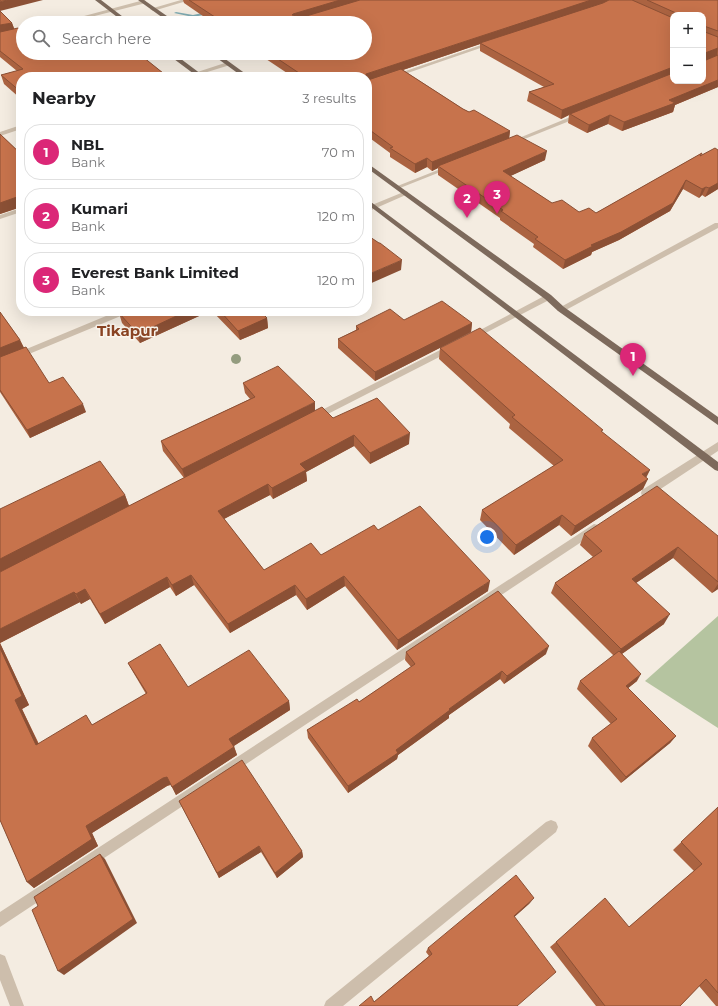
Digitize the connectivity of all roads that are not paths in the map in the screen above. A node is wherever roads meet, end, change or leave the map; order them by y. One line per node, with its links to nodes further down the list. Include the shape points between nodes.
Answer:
1 (98, 0): 5 (main road)
2 (187, 0): 4 (street)
3 (143, 1): 4 (main road); 5 (street)
4 (153, 9): 8 (main road)
5 (111, 10): 6 (street); 7 (main road)
6 (88, 16)
7 (119, 16)
8 (164, 16)
9 (502, 40): 16 (street)
10 (179, 60): 13 (main road)
11 (223, 60): 12 (main road)
12 (228, 64): 14 (street); 15 (main road)
13 (195, 72)
14 (207, 72)
15 (239, 72)
16 (390, 78)
17 (584, 113): 20 (street)
18 (16, 129): 19 (street)
19 (0, 134)
20 (502, 146)
21 (458, 164): 23 (street)
22 (372, 169): 23 (main road)
23 (398, 187): 24 (main road)
24 (406, 193): 25 (street); 30 (main road)
25 (372, 208)
26 (372, 209): 32 (main road)
27 (16, 212): 28 (street)
28 (0, 217)
29 (718, 225): 31 (street)
30 (548, 297): 31 (main road); 32 (street)
31 (561, 309): 35 (main road)
32 (515, 314): 36 (street); 38 (main road)
33 (113, 316): 34 (street)
34 (0, 363)
35 (718, 422)
36 (303, 423)
37 (718, 446): 38 (street)
38 (703, 456): 39 (main road); 40 (street)
39 (718, 467)
40 (637, 500)
41 (604, 522): 43 (street)
42 (551, 827): 46 (street)
43 (0, 920)
44 (0, 961): 45 (street)
45 (17, 1006)
46 (332, 1006)

